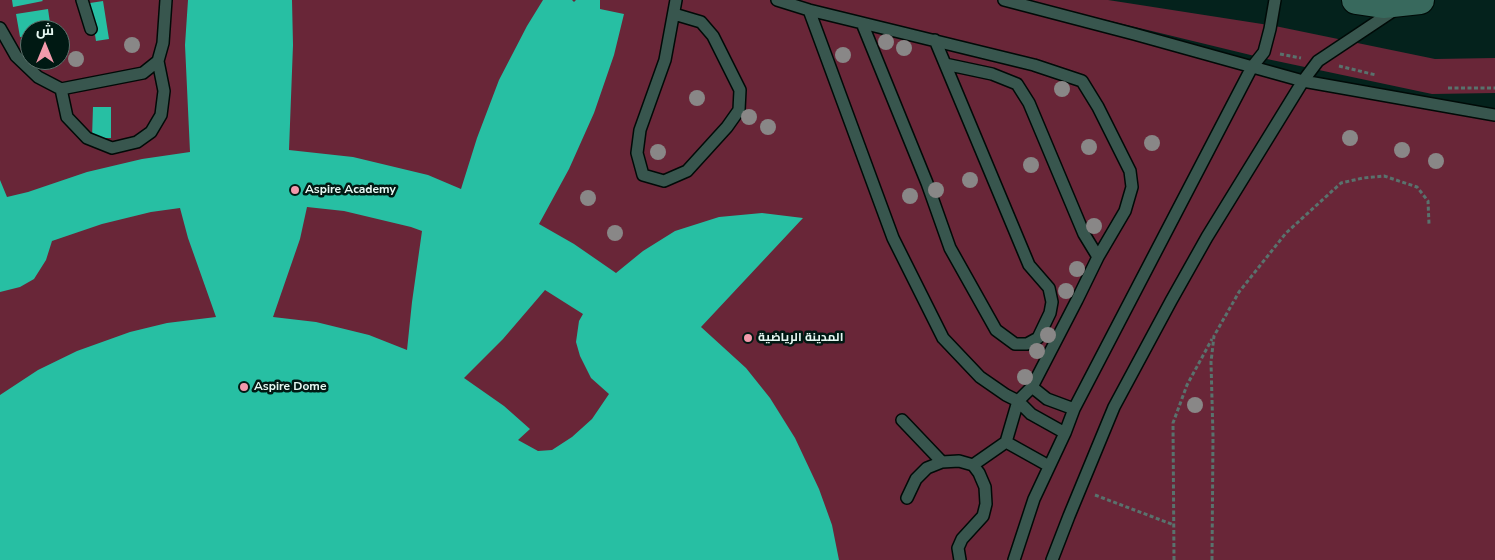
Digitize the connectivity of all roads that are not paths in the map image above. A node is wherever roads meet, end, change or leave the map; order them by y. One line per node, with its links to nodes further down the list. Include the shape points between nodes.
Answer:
1 (82, 0): 13 (lane)
2 (166, 0): 15 (lane, via 163,43)
3 (676, 0): 10 (lane)
4 (777, 0): 9 (lane)
5 (1004, 0): 17 (lane)
6 (1275, 0): 17 (lane, via 1264,52)
7 (1356, 0): 8 (main road, via 1383,4)
8 (1412, 1): 18 (lane, via 1318,61)
9 (809, 10): 11 (lane); 23 (lane, via 893,238 942,338 980,377)
10 (674, 14): 10 (lane, via 665,60 640,130 637,153 643,175 664,181 687,171 739,110 740,90 713,36 701,22)
11 (862, 22): 14 (lane); 16 (lane, via 950,248 996,330 1015,344 1027,344 1038,338 1050,313 1049,288 1030,265)
12 (0, 28): 19 (lane, via 16,56 38,77)
13 (91, 29)
14 (935, 40): 16 (lane); 21 (lane, via 1034,65 1082,81 1130,171 1132,188 1125,211)
15 (158, 61): 19 (lane, via 143,73); 19 (lane, via 164,91 161,114 151,132 138,142 112,148 87,138 67,117)
16 (945, 64): 21 (lane, via 992,74 1017,84 1030,103 1084,234)
17 (1252, 67): 18 (lane); 24 (lane)
18 (1302, 81): 20 (lane); 34 (lane, via 1207,237 1114,407)
19 (61, 89)
20 (1495, 115)
21 (1098, 257): 22 (lane)
22 (1032, 387): 23 (lane); 24 (lane, via 1047,399)
23 (1018, 401): 26 (lane, via 1032,414); 27 (lane)
24 (1074, 409): 26 (lane)
25 (902, 420): 28 (lane)
26 (1065, 433): 30 (lane)
27 (1006, 442): 29 (lane); 30 (lane)
28 (942, 462): 29 (lane, via 959,461); 31 (lane, via 927,468 916,479)
29 (973, 465): 32 (lane, via 984,487 986,504 983,516 962,539 958,548)
30 (1050, 466): 33 (lane, via 1034,499)
31 (907, 498)
32 (960, 560)
33 (1014, 560)
34 (1052, 560)

